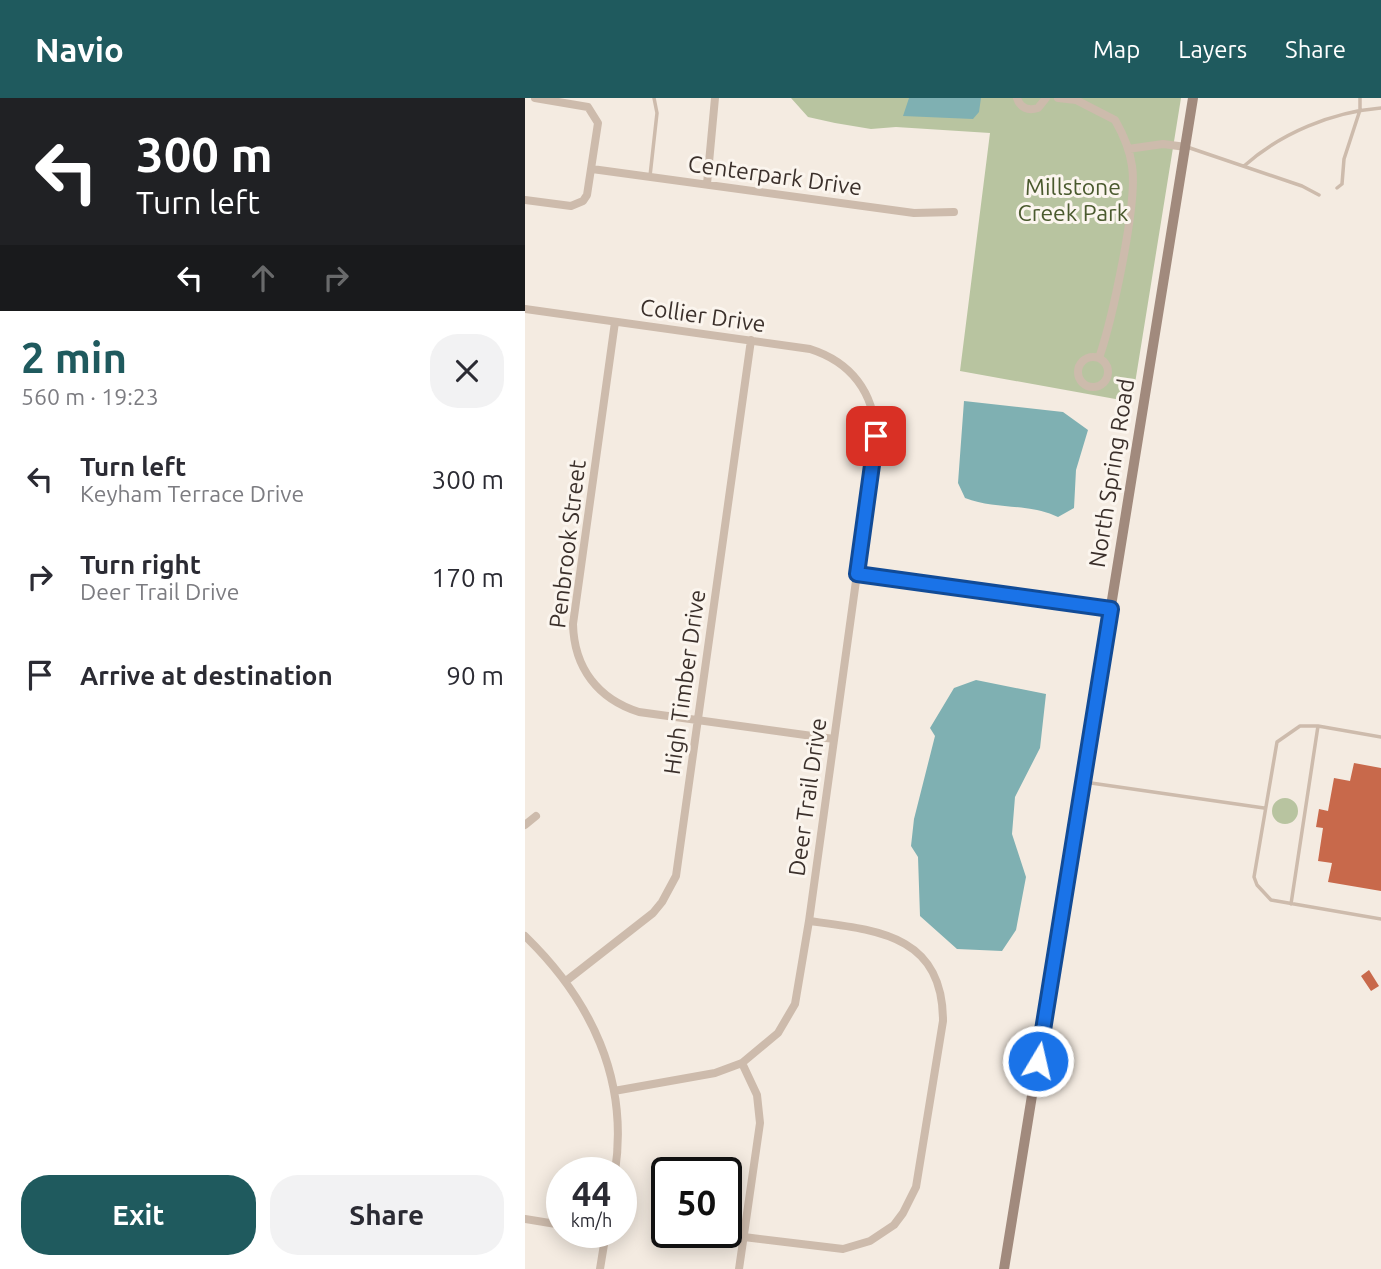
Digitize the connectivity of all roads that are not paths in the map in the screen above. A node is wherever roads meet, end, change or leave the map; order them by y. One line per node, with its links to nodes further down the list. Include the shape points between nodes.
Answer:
1 (535, 98): 2 (street)
2 (542, 98): 15 (street, via 581,104 593,111 598,123)
3 (654, 98): 16 (lane, via 657,113)
4 (715, 98): 17 (street)
5 (1017, 98): 6 (street, via 1024,108 1034,109)
6 (1046, 98)
7 (1058, 98): 13 (street, via 1076,100 1115,120)
8 (1193, 98): 12 (main road, North Spring Road)
9 (1360, 98): 11 (lane)
10 (1381, 108): 11 (lane)
11 (1360, 110): 14 (lane, via 1300,130); 18 (lane, via 1344,159 1342,184)
12 (1186, 147): 13 (street, via 1163,144); 14 (lane); 28 (main road, North Spring Road)
13 (1128, 149): 25 (street, via 1133,166 1131,204)
14 (1244, 166): 19 (lane)
15 (592, 169): 16 (street, Centerpark Drive); 20 (street, via 587,195 577,205)
16 (650, 177): 17 (street, Centerpark Drive)
17 (707, 184): 21 (street, Centerpark Drive, via 914,213)
18 (1337, 188)
19 (1319, 195)
20 (525, 200)
21 (954, 212)
22 (525, 309): 23 (street, Collier Drive)
23 (615, 322): 24 (street, Collier Drive); 29 (street, Penbrook Street, via 573,624 577,653 590,680 612,701 639,712)
24 (751, 340): 26 (street, Collier Drive, via 825,354 849,369); 29 (street, High Timber Drive)
25 (1099, 358)
26 (863, 387): 27 (street, Deer Trail Drive, via 876,436)
27 (857, 574): 28 (street); 32 (street, Deer Trail Drive)
28 (1111, 609): 33 (main road, North Spring Road)
29 (698, 720): 32 (street, Penbrook Street); 41 (street, High Timber Drive, via 679,862 671,888 653,913)
30 (1318, 726): 31 (lane); 34 (lane, via 1300,726 1277,742); 37 (lane)
31 (1381, 737)
32 (834, 739): 39 (street, Deer Trail Drive)
33 (1082, 782): 34 (lane); 51 (main road, North Spring Road)
34 (1265, 808): 37 (lane, via 1254,877 1271,900)
35 (536, 816): 36 (street)
36 (525, 825)
37 (1291, 904): 38 (lane)
38 (1381, 919)
39 (809, 921): 42 (street, Deer Trail Drive, via 795,1004 778,1033); 47 (street, via 894,936 918,953 935,978 943,1021 916,1187 894,1225 856,1247 830,1249)
40 (525, 936): 41 (street)
41 (566, 981): 43 (street, via 594,1026)
42 (742, 1063): 43 (street, Deer Trail Drive, via 715,1073); 47 (street, via 757,1095 760,1123)
43 (614, 1091): 44 (street)
44 (616, 1157)
45 (525, 1219): 46 (street)
46 (546, 1222)
47 (744, 1237): 50 (street)
48 (603, 1248): 49 (street)
49 (600, 1269)
50 (739, 1269)
51 (1004, 1269)

